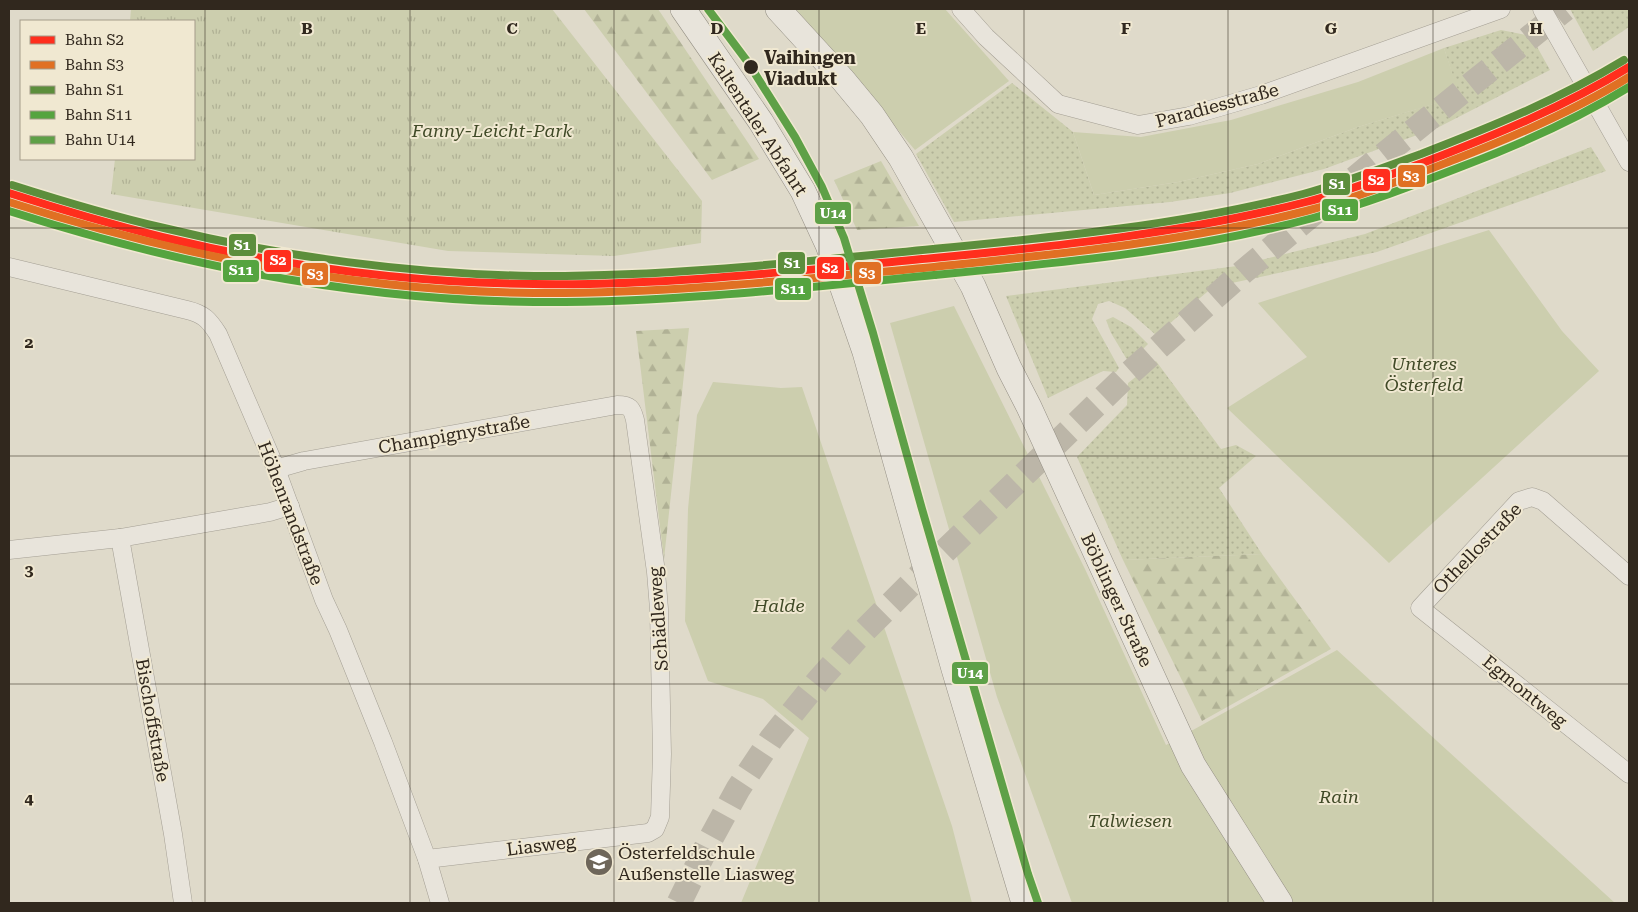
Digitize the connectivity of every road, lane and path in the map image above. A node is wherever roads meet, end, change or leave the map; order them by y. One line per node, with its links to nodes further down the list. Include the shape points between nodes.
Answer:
1 (683, 9): 20 (main road, Kaltentaler Abfahrt, via 804,191 828,245 865,352)
2 (778, 9): 21 (main road, Böblinger Straße, via 843,80 883,131 973,286 1193,765)
3 (961, 9): 4 (street, Paradiesstraße, via 986,37 1058,104 1138,125 1189,116 1261,95)
4 (1501, 9)
5 (1542, 9): 6 (street)
6 (1627, 159)
7 (9, 267): 9 (street, Höhenrandstraße, via 200,313 218,334)
8 (632, 410): 9 (street, Champignystraße, via 626,405 617,405 304,461); 16 (street, Schädleweg, via 659,609 662,754 660,818)
9 (276, 469): 10 (street, Höhenrandstraße)
10 (290, 506): 11 (street); 17 (street, Höhenrandstraße)
11 (120, 538): 12 (street); 18 (street, Bischoffstraße)
12 (9, 550)
13 (1629, 576): 14 (street, Othellostraße, via 1543,500 1532,497 1519,501)
14 (1420, 608): 15 (street, Egmontweg)
15 (1629, 774)
16 (656, 829): 17 (street, Liasweg)
17 (427, 858): 19 (street, Höhenrandstraße)
18 (183, 903)
19 (440, 903)
20 (1024, 903)
21 (1280, 903)

